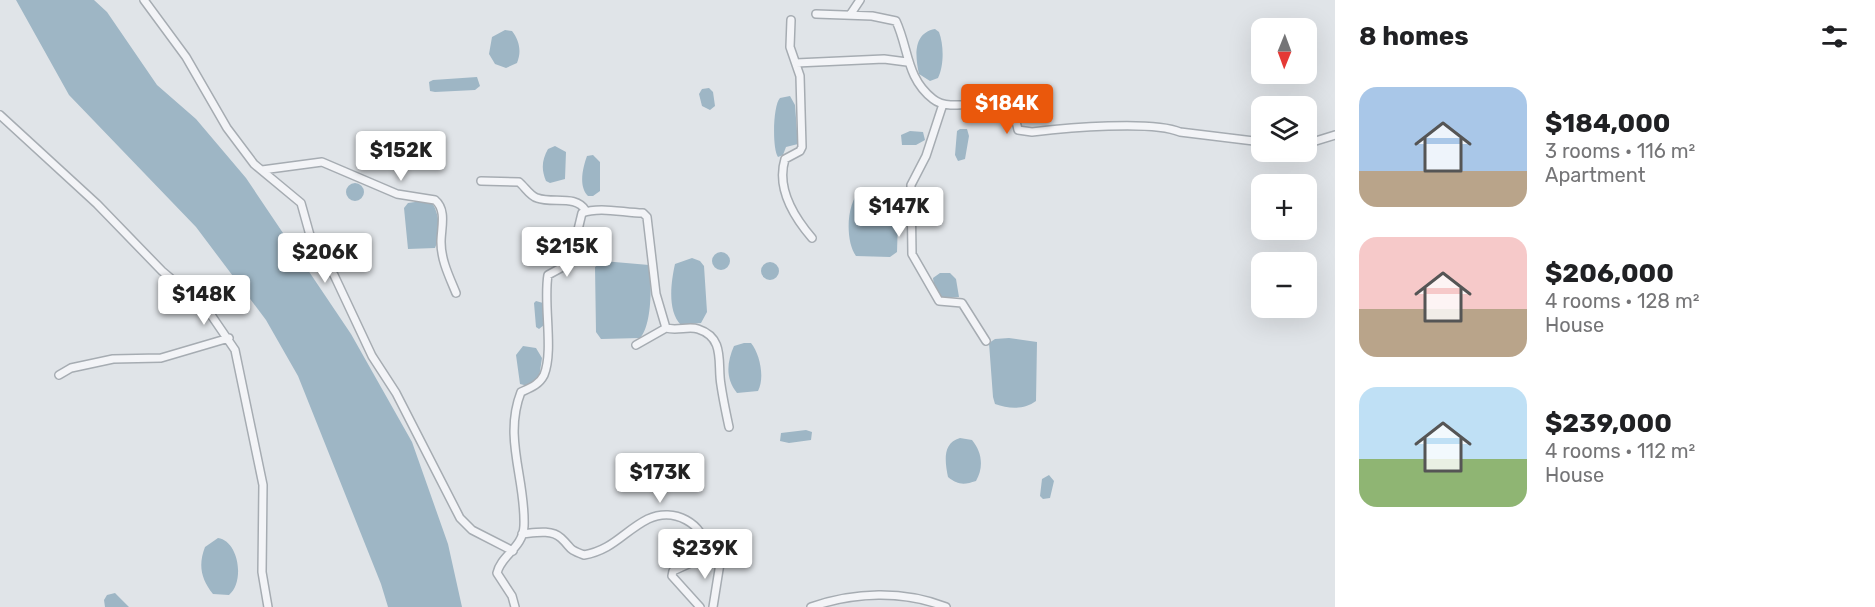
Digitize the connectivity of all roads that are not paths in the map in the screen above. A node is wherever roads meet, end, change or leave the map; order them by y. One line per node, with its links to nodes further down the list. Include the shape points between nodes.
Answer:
1 (144, 0): 13 (street, via 186,57 227,128)
2 (860, 0): 4 (street)
3 (816, 14): 4 (street)
4 (850, 15): 6 (street, via 896,21)
5 (791, 20): 7 (street, via 790,47)
6 (907, 62): 7 (street); 8 (street, via 922,89)
7 (796, 63): 16 (street, via 800,76 802,147 785,159 784,176 787,201)
8 (943, 104): 11 (street, via 1000,104 1012,112 1018,130 1032,132 1127,125); 20 (street, via 926,156 911,185 912,254 935,297 939,301 962,303)
9 (0, 115): 19 (street, via 97,204 162,271 207,309)
10 (1335, 135): 12 (street)
11 (1251, 141)
12 (1317, 141)
13 (262, 170): 17 (street, via 322,162 397,194 435,200 442,214 443,261); 25 (street, via 301,203 313,246 334,274 372,356 400,401 460,518 472,530)
14 (481, 181): 15 (street, via 519,182 537,198 572,201 583,205)
15 (586, 211): 18 (street, via 643,213 647,217 656,294); 24 (street, via 579,218 570,264 548,275 544,374 537,384 521,392 517,402 513,448 524,523)
16 (812, 238)
17 (456, 293)
18 (666, 328): 21 (street); 23 (street, via 696,328 709,334 719,348 720,384)
19 (229, 338): 22 (street, via 161,358 113,359 71,368); 27 (street, via 235,350 263,486 262,572)
20 (986, 341)
21 (636, 345)
22 (59, 375)
23 (729, 427)
24 (522, 534): 25 (street); 29 (street, via 546,532 560,537 567,549 584,555 612,546 650,518 683,518 703,536 706,551 673,571 672,576)
25 (513, 551): 28 (street, via 500,562 497,573)
26 (721, 557): 30 (street)
27 (268, 607)
28 (516, 607)
29 (700, 607)
30 (713, 607)
31 (811, 607): 32 (street, via 827,601 883,594 927,600)
32 (946, 607)

